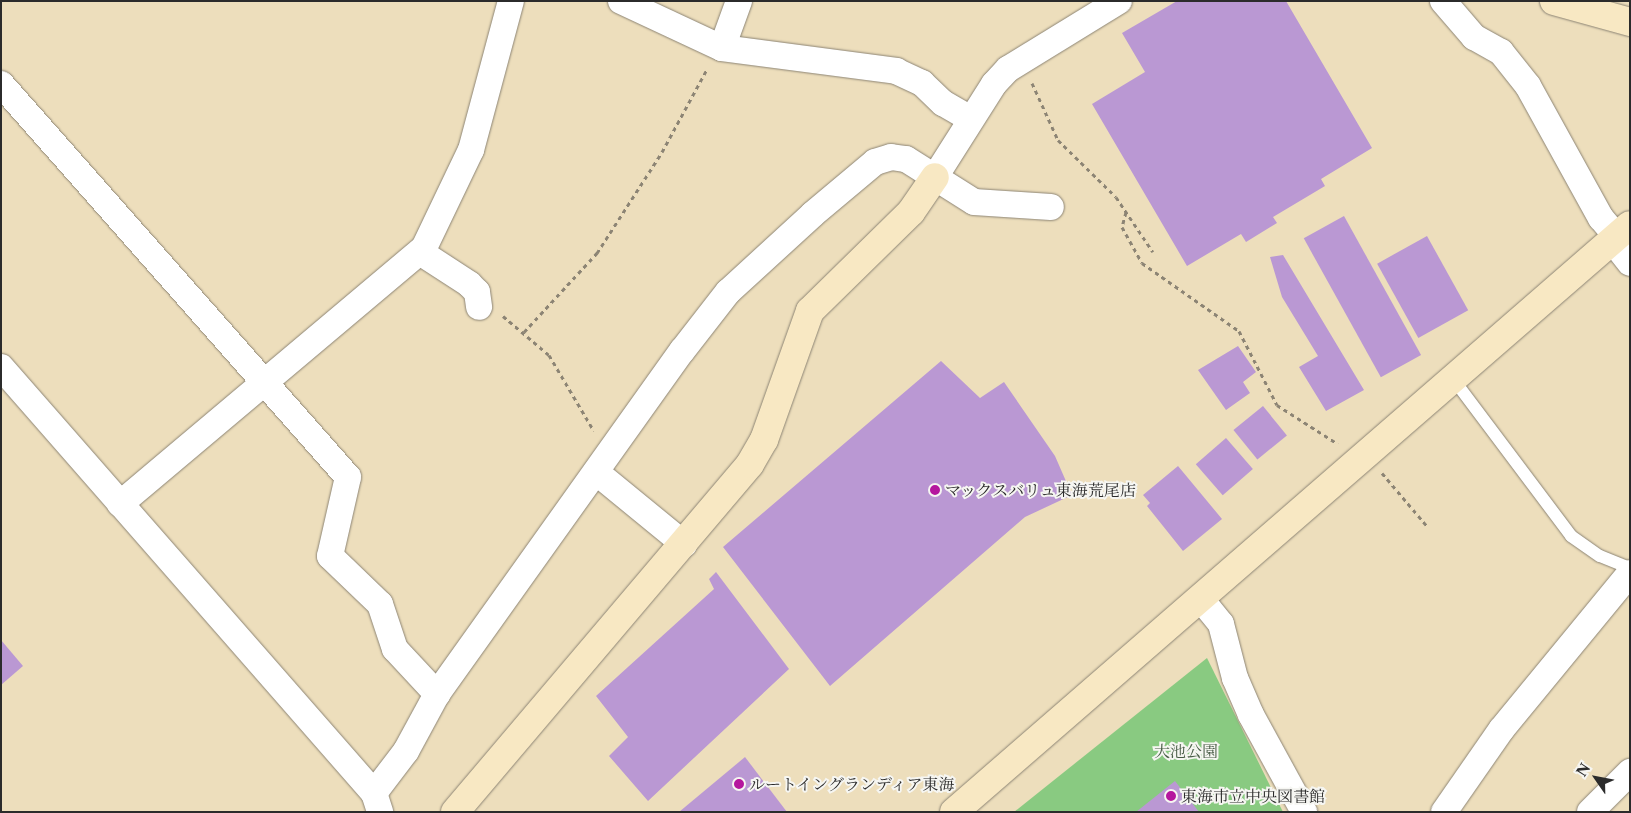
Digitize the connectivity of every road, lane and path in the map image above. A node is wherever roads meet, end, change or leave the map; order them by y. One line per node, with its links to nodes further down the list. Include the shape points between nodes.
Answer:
1 (511, 1): 16 (street, via 471,150)
2 (621, 1): 8 (street)
3 (738, 1): 8 (street)
4 (1119, 1): 9 (street)
5 (1443, 1): 15 (street, via 1474,37 1501,52 1528,86 1601,218)
6 (1554, 1): 7 (street)
7 (1630, 22)
8 (720, 47): 11 (street, via 896,71 922,83 943,102); 20 (path, via 662,152 597,252)
9 (1016, 63): 11 (street, via 994,84); 14 (path, via 1032,84 1058,140)
10 (1, 84): 23 (street)
11 (970, 119): 12 (street)
12 (935, 177): 13 (street, via 974,202); 24 (street, via 906,159 892,157 875,162 826,202 728,292); 29 (street, via 911,212 810,311 764,440)
13 (1051, 207)
14 (1126, 212): 17 (path); 25 (path, via 1122,227 1142,263 1239,331 1277,405)
15 (1620, 234): 18 (street); 22 (street)
16 (420, 252): 19 (street, via 469,284); 23 (street)
17 (1153, 252)
18 (1630, 264)
19 (478, 303): 20 (path)
20 (524, 332): 24 (path, via 549,355 594,431)
21 (1, 367): 27 (street)
22 (1454, 380): 25 (street); 30 (lane, via 1572,536 1600,556)
23 (266, 381): 27 (street); 33 (street, via 348,477 330,556 380,604 395,649)
24 (614, 446): 26 (street)
25 (1361, 461): 28 (path); 32 (street)
26 (596, 472): 29 (street); 33 (street)
27 (120, 504): 35 (street)
28 (1427, 526)
29 (684, 544): 37 (street)
30 (1630, 568)
31 (1630, 573): 40 (street, via 1501,730)
32 (1200, 598): 38 (street); 39 (street, via 1221,624 1251,715)
33 (437, 694): 35 (street)
34 (1630, 772): 36 (street)
35 (377, 802)
36 (1600, 808)
37 (455, 812)
38 (954, 812)
39 (1304, 812)
40 (1444, 812)

